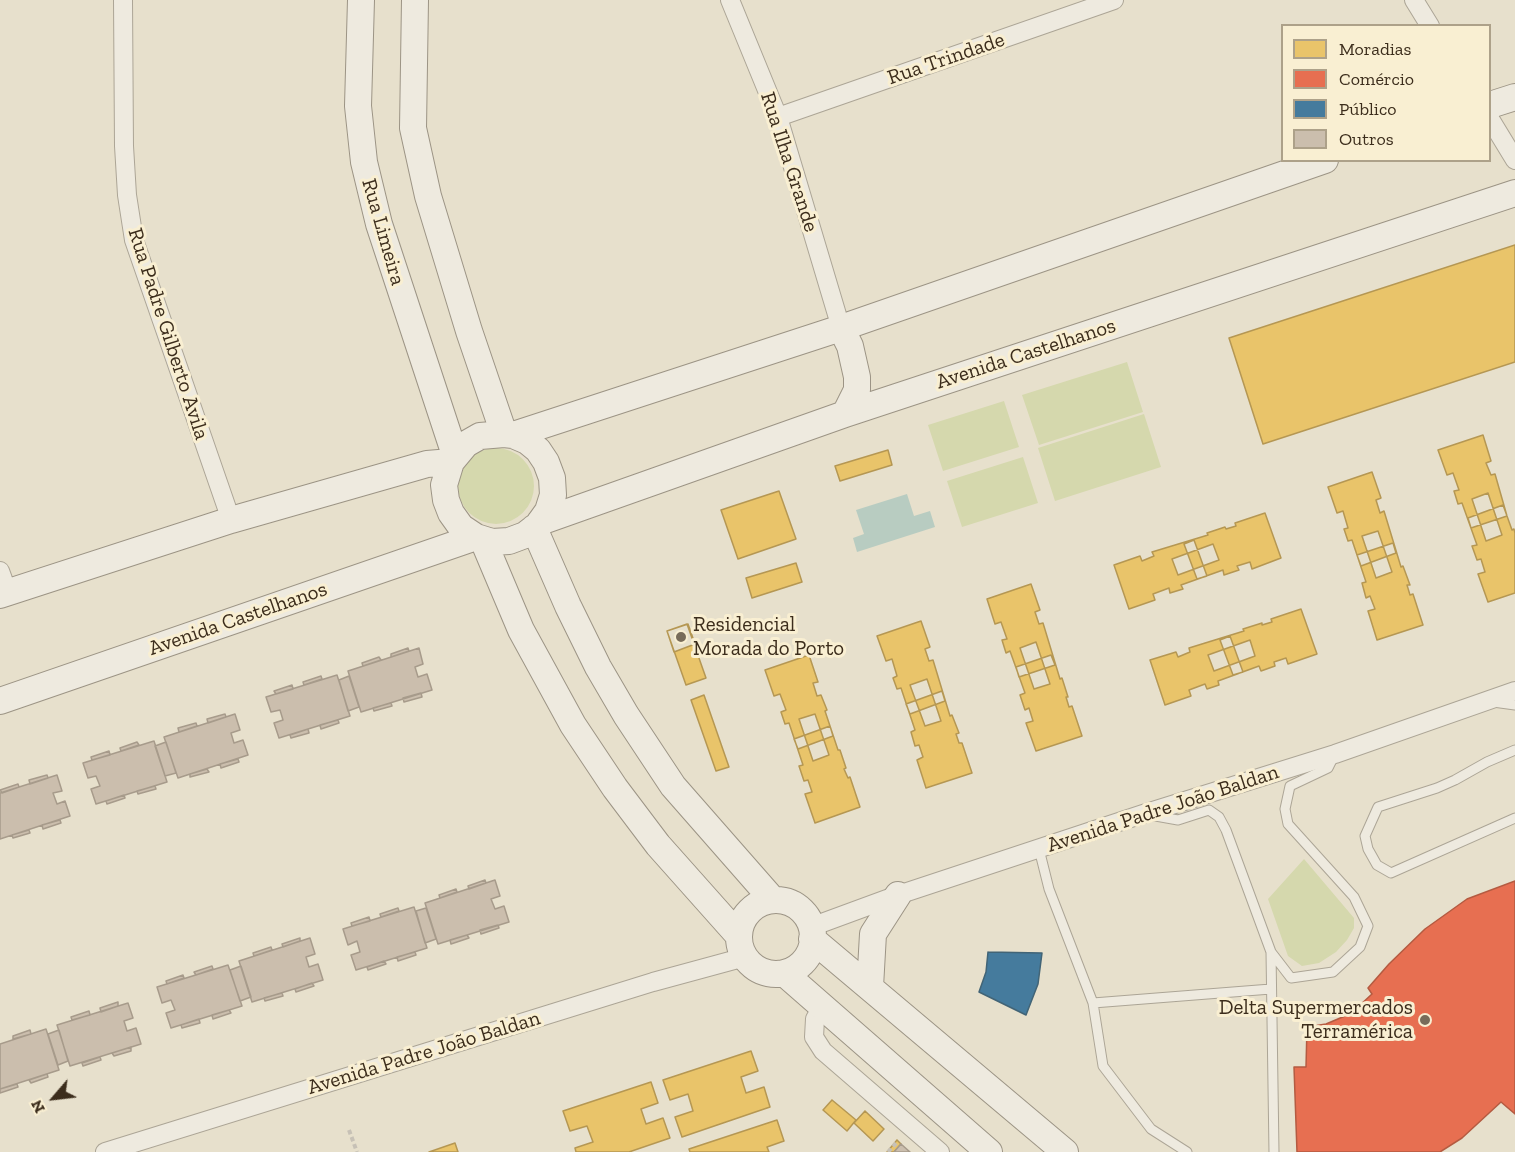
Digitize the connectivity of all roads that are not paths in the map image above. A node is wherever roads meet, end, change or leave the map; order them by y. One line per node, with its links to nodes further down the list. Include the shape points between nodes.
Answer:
1 (123, 0): 19 (street, Rua Padre Gilberto Avila, via 124,146 134,240)
2 (361, 0): 18 (main road, Rua Limeira, via 358,106 364,162 379,224)
3 (415, 0): 17 (main road, via 413,128 428,196 469,331)
4 (730, 0): 10 (street, Rua Ilha Grande)
5 (1113, 0): 10 (street, Rua Trindade)
6 (1414, 0): 7 (street)
7 (1429, 24)
8 (1515, 97): 9 (main road)
9 (1491, 105)
10 (778, 117): 15 (street, Rua Ilha Grande)
11 (1491, 121): 12 (street)
12 (1515, 160)
13 (1319, 162): 15 (main road)
14 (1515, 193): 16 (main road, Avenida Castelhanos)
15 (841, 328): 16 (main road, via 857,377 857,390); 17 (main road)
16 (845, 414): 20 (main road, Avenida Castelhanos)
17 (508, 434): 18 (main road, via 480,436); 20 (main road, via 538,450 552,478 548,511)
18 (453, 459): 19 (main road); 21 (main road, via 444,485 446,500 461,527)
19 (231, 520): 22 (main road)
20 (537, 525): 21 (main road, Avenida Castelhanos, via 509,541); 33 (main road, via 568,606 626,715 673,786)
21 (479, 538): 24 (main road, Avenida Castelhanos); 35 (main road, via 521,630 573,725 658,845)
22 (3, 586)
23 (1515, 691): 25 (street, Avenida Padre João Baldan)
24 (0, 701)
25 (1487, 701): 26 (lane); 28 (street, Avenida Padre João Baldan)
26 (1515, 705)
27 (1515, 750): 30 (lane, via 1437,788 1378,807 1365,836 1377,865 1392,873)
28 (1335, 754): 29 (street, Avenida Padre João Baldan); 36 (lane, via 1328,768 1290,786 1285,809 1288,824 1354,897 1368,926 1360,947 1333,972 1291,978)
29 (1143, 814): 31 (street, Avenida Padre João Baldan); 36 (lane, via 1178,820 1209,810 1219,818)
30 (1515, 818)
31 (1039, 849): 32 (street, Avenida Padre João Baldan); 40 (lane, via 1049,889)
32 (898, 895): 34 (street, Avenida Padre João Baldan); 38 (main road, via 873,934)
33 (774, 900): 34 (main road, via 801,910); 35 (main road, via 756,905 744,918)
34 (812, 933): 37 (main road, via 811,948 802,963); 38 (main road)
35 (742, 946): 37 (main road, via 756,968 770,974); 42 (street, Avenida Padre João Baldan, via 642,985)
36 (1270, 952): 39 (lane)
37 (784, 973): 41 (main road)
38 (870, 987): 45 (main road)
39 (1271, 989): 40 (lane); 47 (lane)
40 (1093, 1003): 46 (lane, via 1103,1066 1151,1129)
41 (822, 1006): 43 (street, via 815,1019 814,1037 823,1051); 44 (main road)
42 (105, 1152)
43 (940, 1152)
44 (989, 1152)
45 (1065, 1152)
46 (1187, 1152)
47 (1274, 1152)

